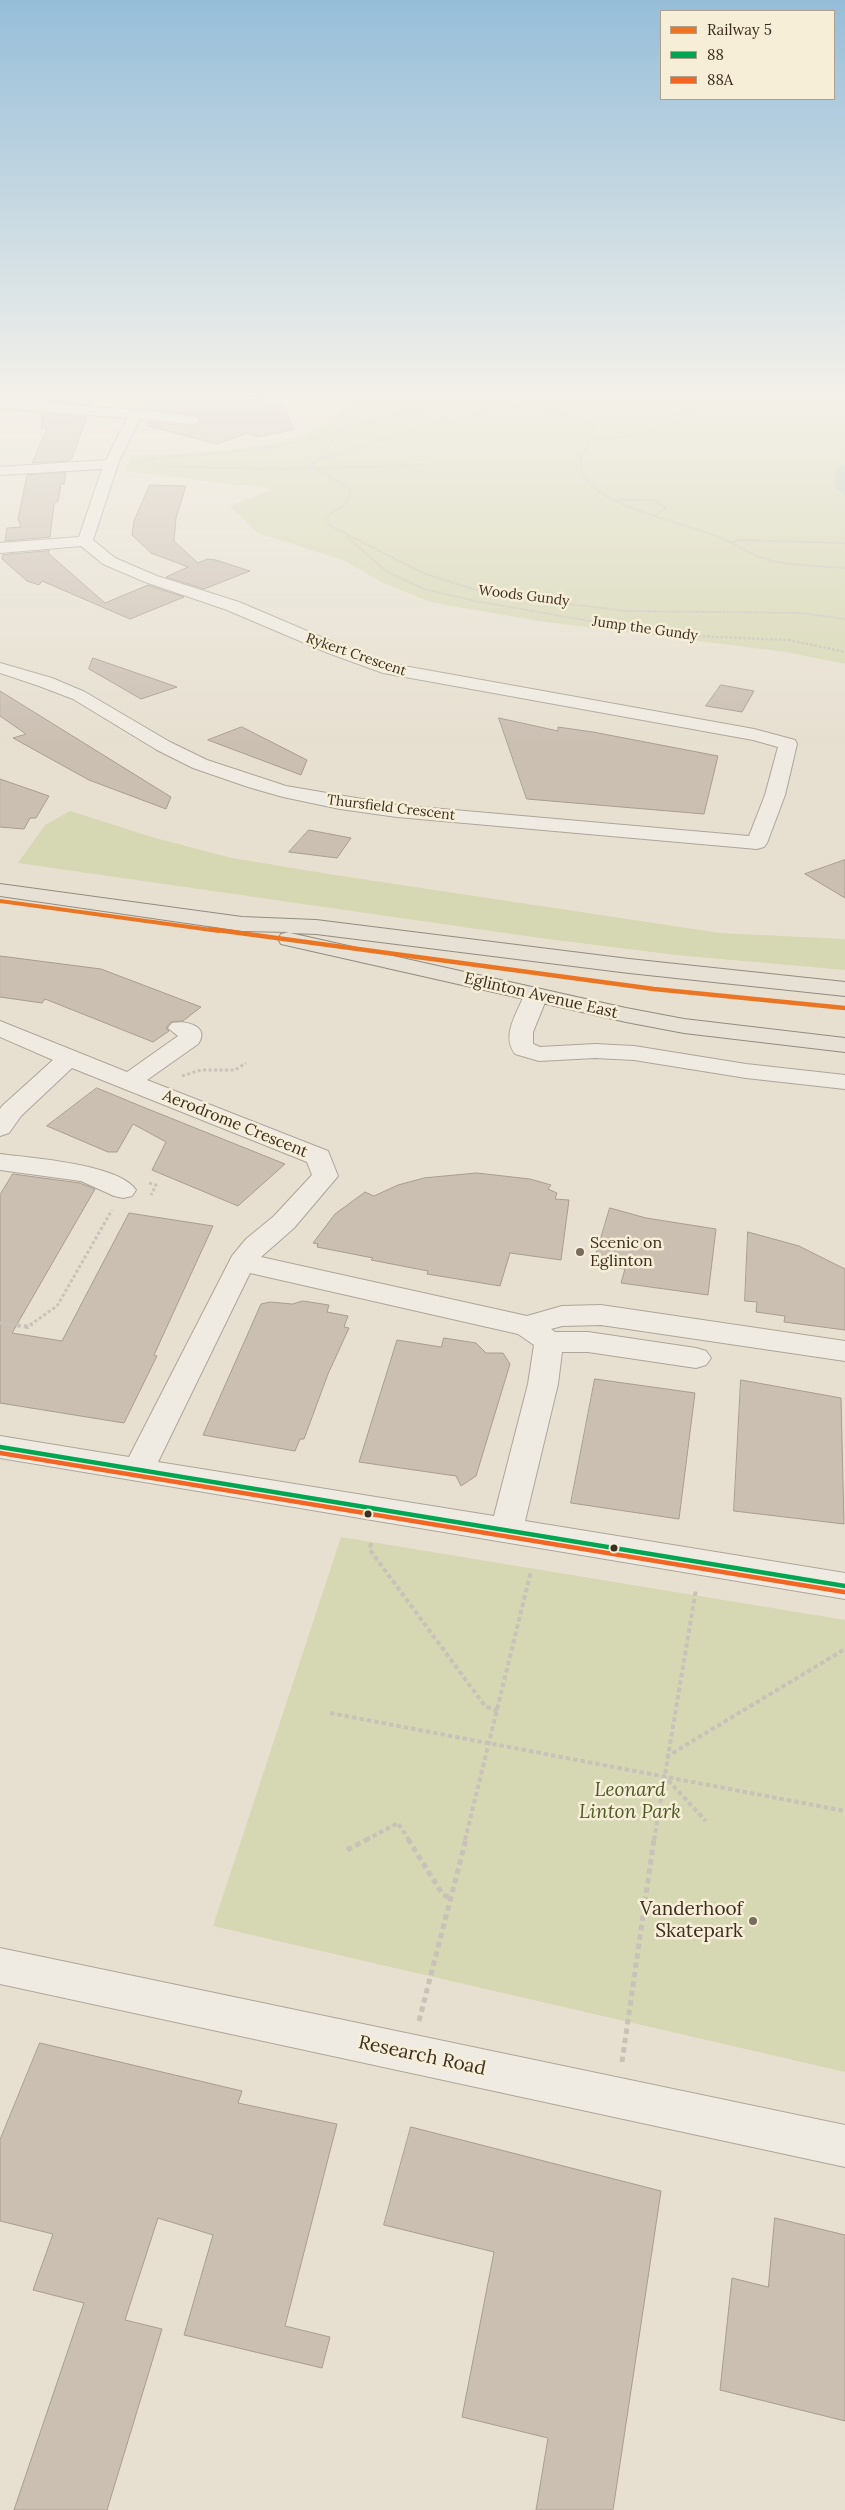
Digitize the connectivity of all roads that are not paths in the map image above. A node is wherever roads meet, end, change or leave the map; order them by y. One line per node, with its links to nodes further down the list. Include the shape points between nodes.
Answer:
1 (95, 511): 2 (street)
2 (85, 541): 3 (street); 5 (street, Rykert Crescent, via 109,561 151,579 233,606 389,669 754,735 788,744)
3 (0, 548)
4 (0, 668): 5 (street, Thursfield Crescent, via 87,700 173,751 231,777 352,806 757,843)
5 (775, 795)
6 (0, 890): 7 (main road, Eglinton Avenue East)
7 (242, 924): 8 (main road, Eglinton Avenue East, via 316,927); 9 (main road, Eglinton Avenue East, via 300,942)
8 (845, 990)
9 (536, 995): 12 (main road, Eglinton Avenue East, via 684,1026); 15 (street, via 520,1041 523,1049 539,1054 634,1053 746,1071)
10 (0, 1028): 13 (street, Aerodrome Crescent)
11 (180, 1028): 14 (street, via 190,1032 190,1039)
12 (845, 1045)
13 (69, 1058): 14 (street, Aerodrome Crescent); 16 (street, via 11,1111)
14 (129, 1082): 19 (street, Aerodrome Crescent, via 319,1157 325,1176)
15 (845, 1082)
16 (0, 1128)
17 (0, 1162): 18 (street, via 87,1174)
18 (131, 1193)
19 (242, 1262): 20 (street); 24 (street, Aerodrome Crescent)
20 (538, 1334): 21 (street, via 562,1316 601,1315); 22 (street); 25 (street, via 543,1384)
21 (845, 1351)
22 (696, 1358)
23 (0, 1448): 24 (street)
24 (138, 1470): 25 (street)
25 (507, 1530): 26 (street)
26 (845, 1586)
27 (0, 1966): 28 (street, Research Road)
28 (845, 2146)

